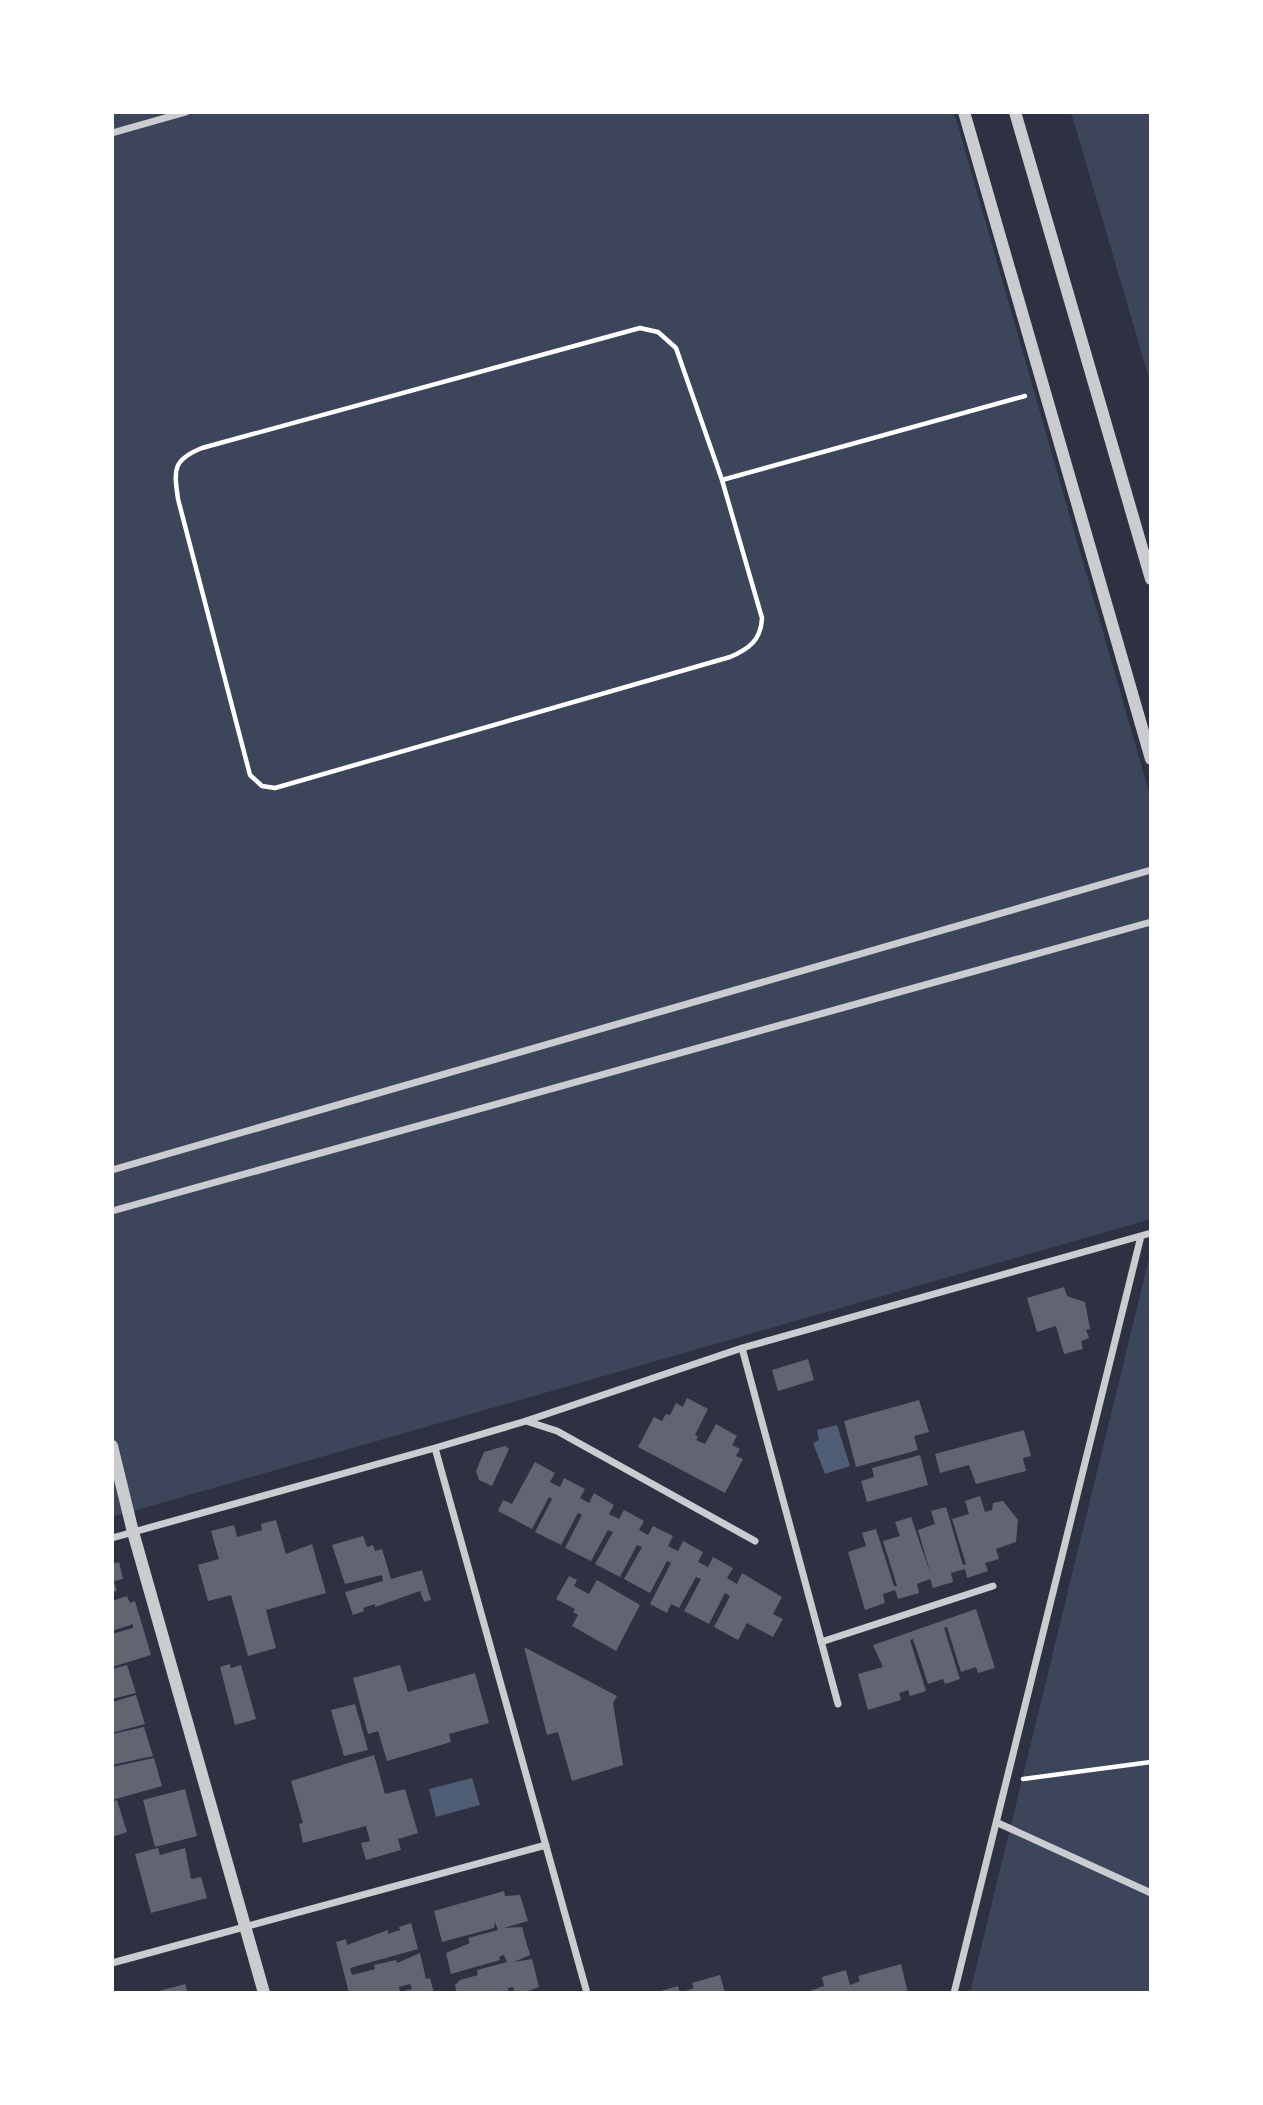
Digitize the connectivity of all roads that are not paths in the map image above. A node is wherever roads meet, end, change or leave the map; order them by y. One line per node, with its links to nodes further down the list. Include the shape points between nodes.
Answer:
1 (186, 112): 4 (street)
2 (964, 112): 6 (street)
3 (1015, 112): 5 (street)
4 (112, 133)
5 (1151, 579)
6 (1151, 759)
7 (1151, 870): 9 (street)
8 (1151, 922): 10 (street)
9 (112, 1170)
10 (112, 1212)
11 (1151, 1233): 12 (street)
12 (1141, 1236): 13 (street); 23 (street)
13 (742, 1348): 14 (street); 21 (street)
14 (526, 1421): 16 (street); 19 (street, via 557,1431)
15 (112, 1446): 17 (street)
16 (435, 1448): 17 (street); 24 (street)
17 (133, 1532): 18 (street); 26 (street)
18 (112, 1538)
19 (755, 1541)
20 (993, 1586): 21 (street)
21 (821, 1642): 22 (street)
22 (838, 1704)
23 (998, 1823): 25 (street); 30 (street)
24 (546, 1845): 26 (street); 29 (street)
25 (1151, 1893)
26 (244, 1925): 27 (street); 28 (street)
27 (112, 1963)
28 (264, 1993)
29 (587, 1993)
30 (954, 1993)

